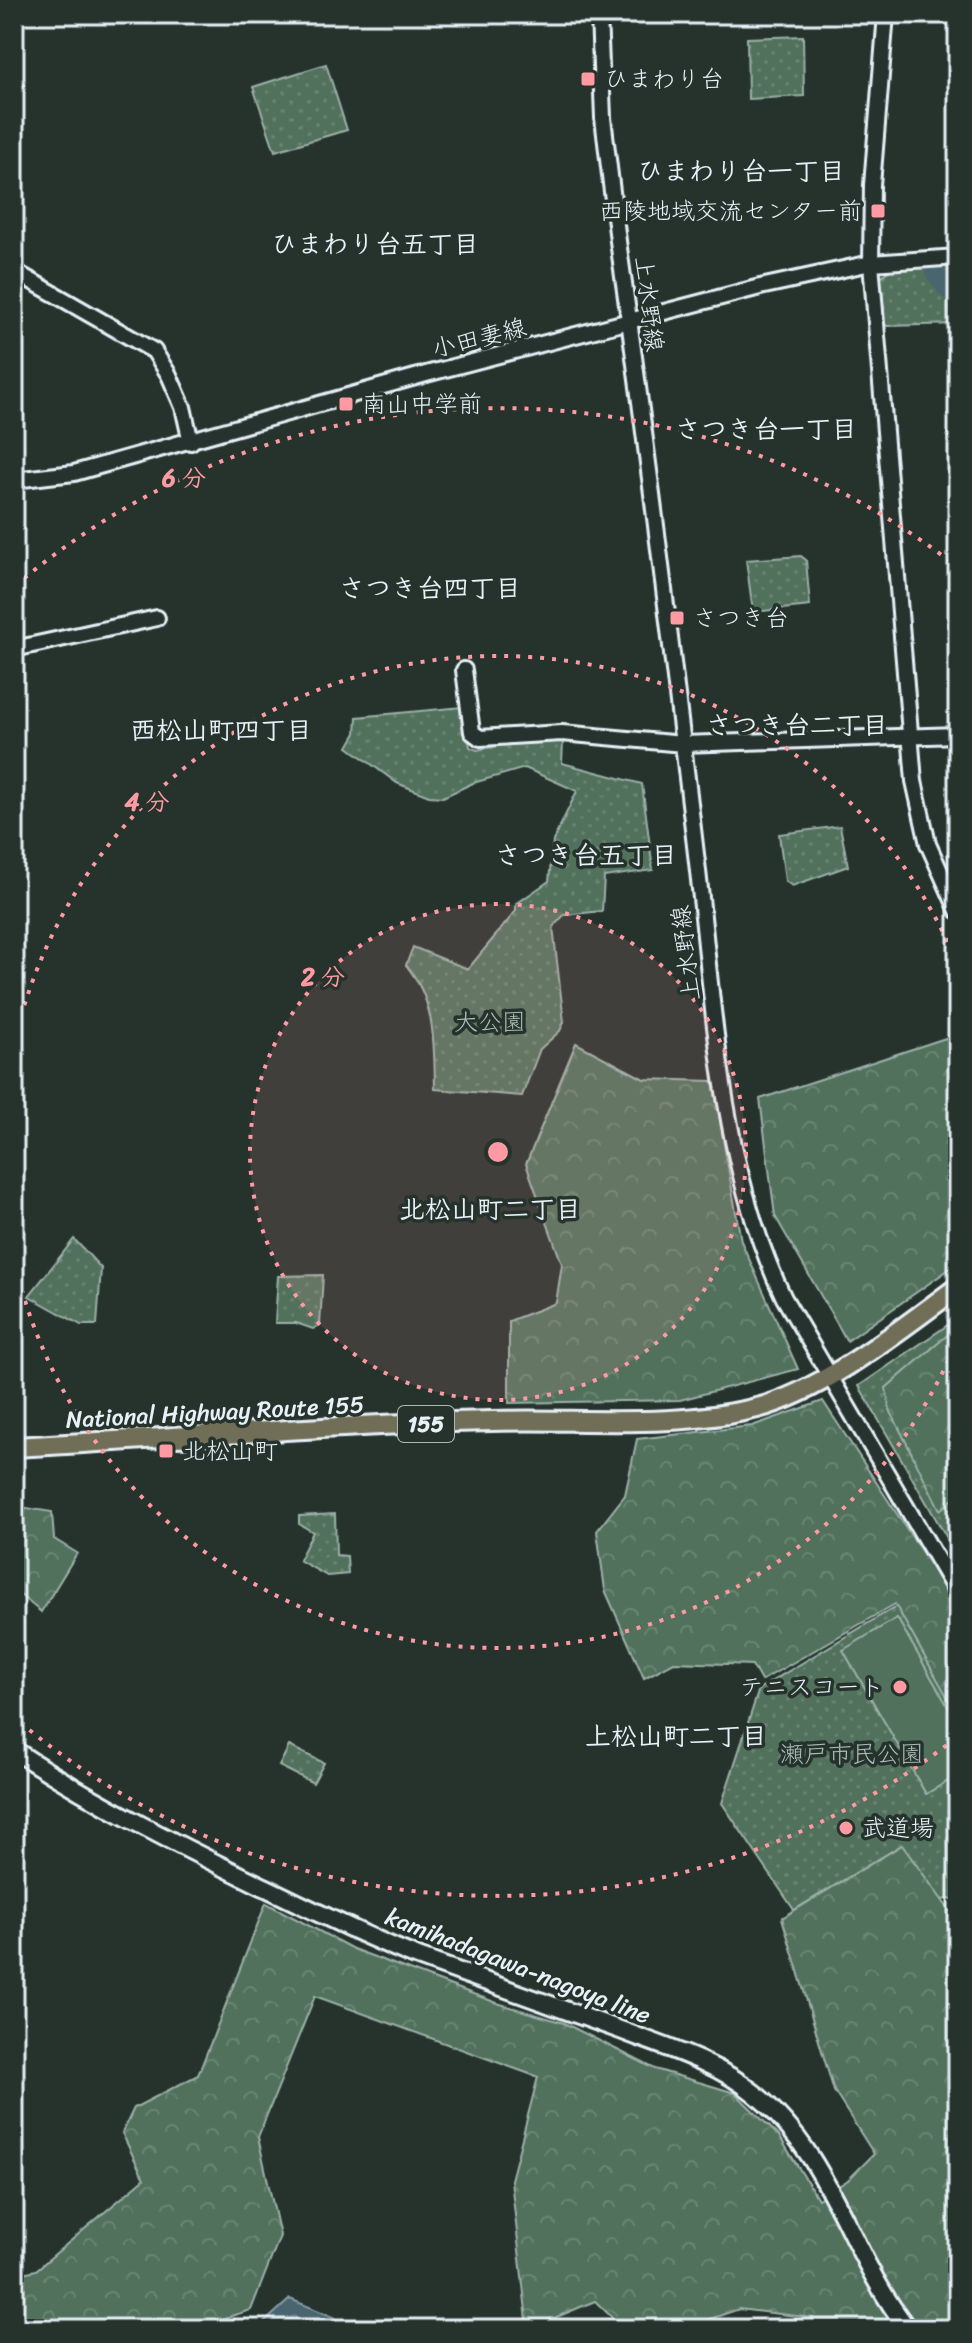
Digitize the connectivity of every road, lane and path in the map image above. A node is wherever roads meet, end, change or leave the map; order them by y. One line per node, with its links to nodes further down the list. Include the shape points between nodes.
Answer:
1 (599, 14): 6 (street, 上水野線, via 603,118)
2 (886, 14): 4 (street)
3 (958, 257): 4 (street, 小田妻線)
4 (871, 263): 6 (street, 小田妻線); 13 (street)
5 (14, 271): 7 (street, via 154,351 183,407)
6 (630, 323): 7 (street, 小田妻線); 14 (street, 上水野線)
7 (191, 442): 8 (street, 小田妻線, via 74,473)
8 (14, 480)
9 (157, 618): 10 (street)
10 (14, 649)
11 (464, 670): 14 (street, via 472,732 480,738 562,733)
12 (958, 735): 13 (street)
13 (909, 737): 14 (street); 15 (street, via 928,844)
14 (683, 744): 17 (street, 上水野線, via 722,1062 747,1206 784,1298)
15 (958, 911)
16 (958, 1287): 17 (highway, National Highway Route 155 / 155)
17 (829, 1374): 18 (highway, National Highway Route 155 / 155, via 799,1393 717,1415 491,1421); 19 (street, 上水野線)
18 (14, 1447)
19 (958, 1595)
20 (14, 1750): 21 (main road, kamihadagawa-nagoya line, via 91,1799 324,1917 729,2075 755,2094 804,2147)
21 (908, 2329)

